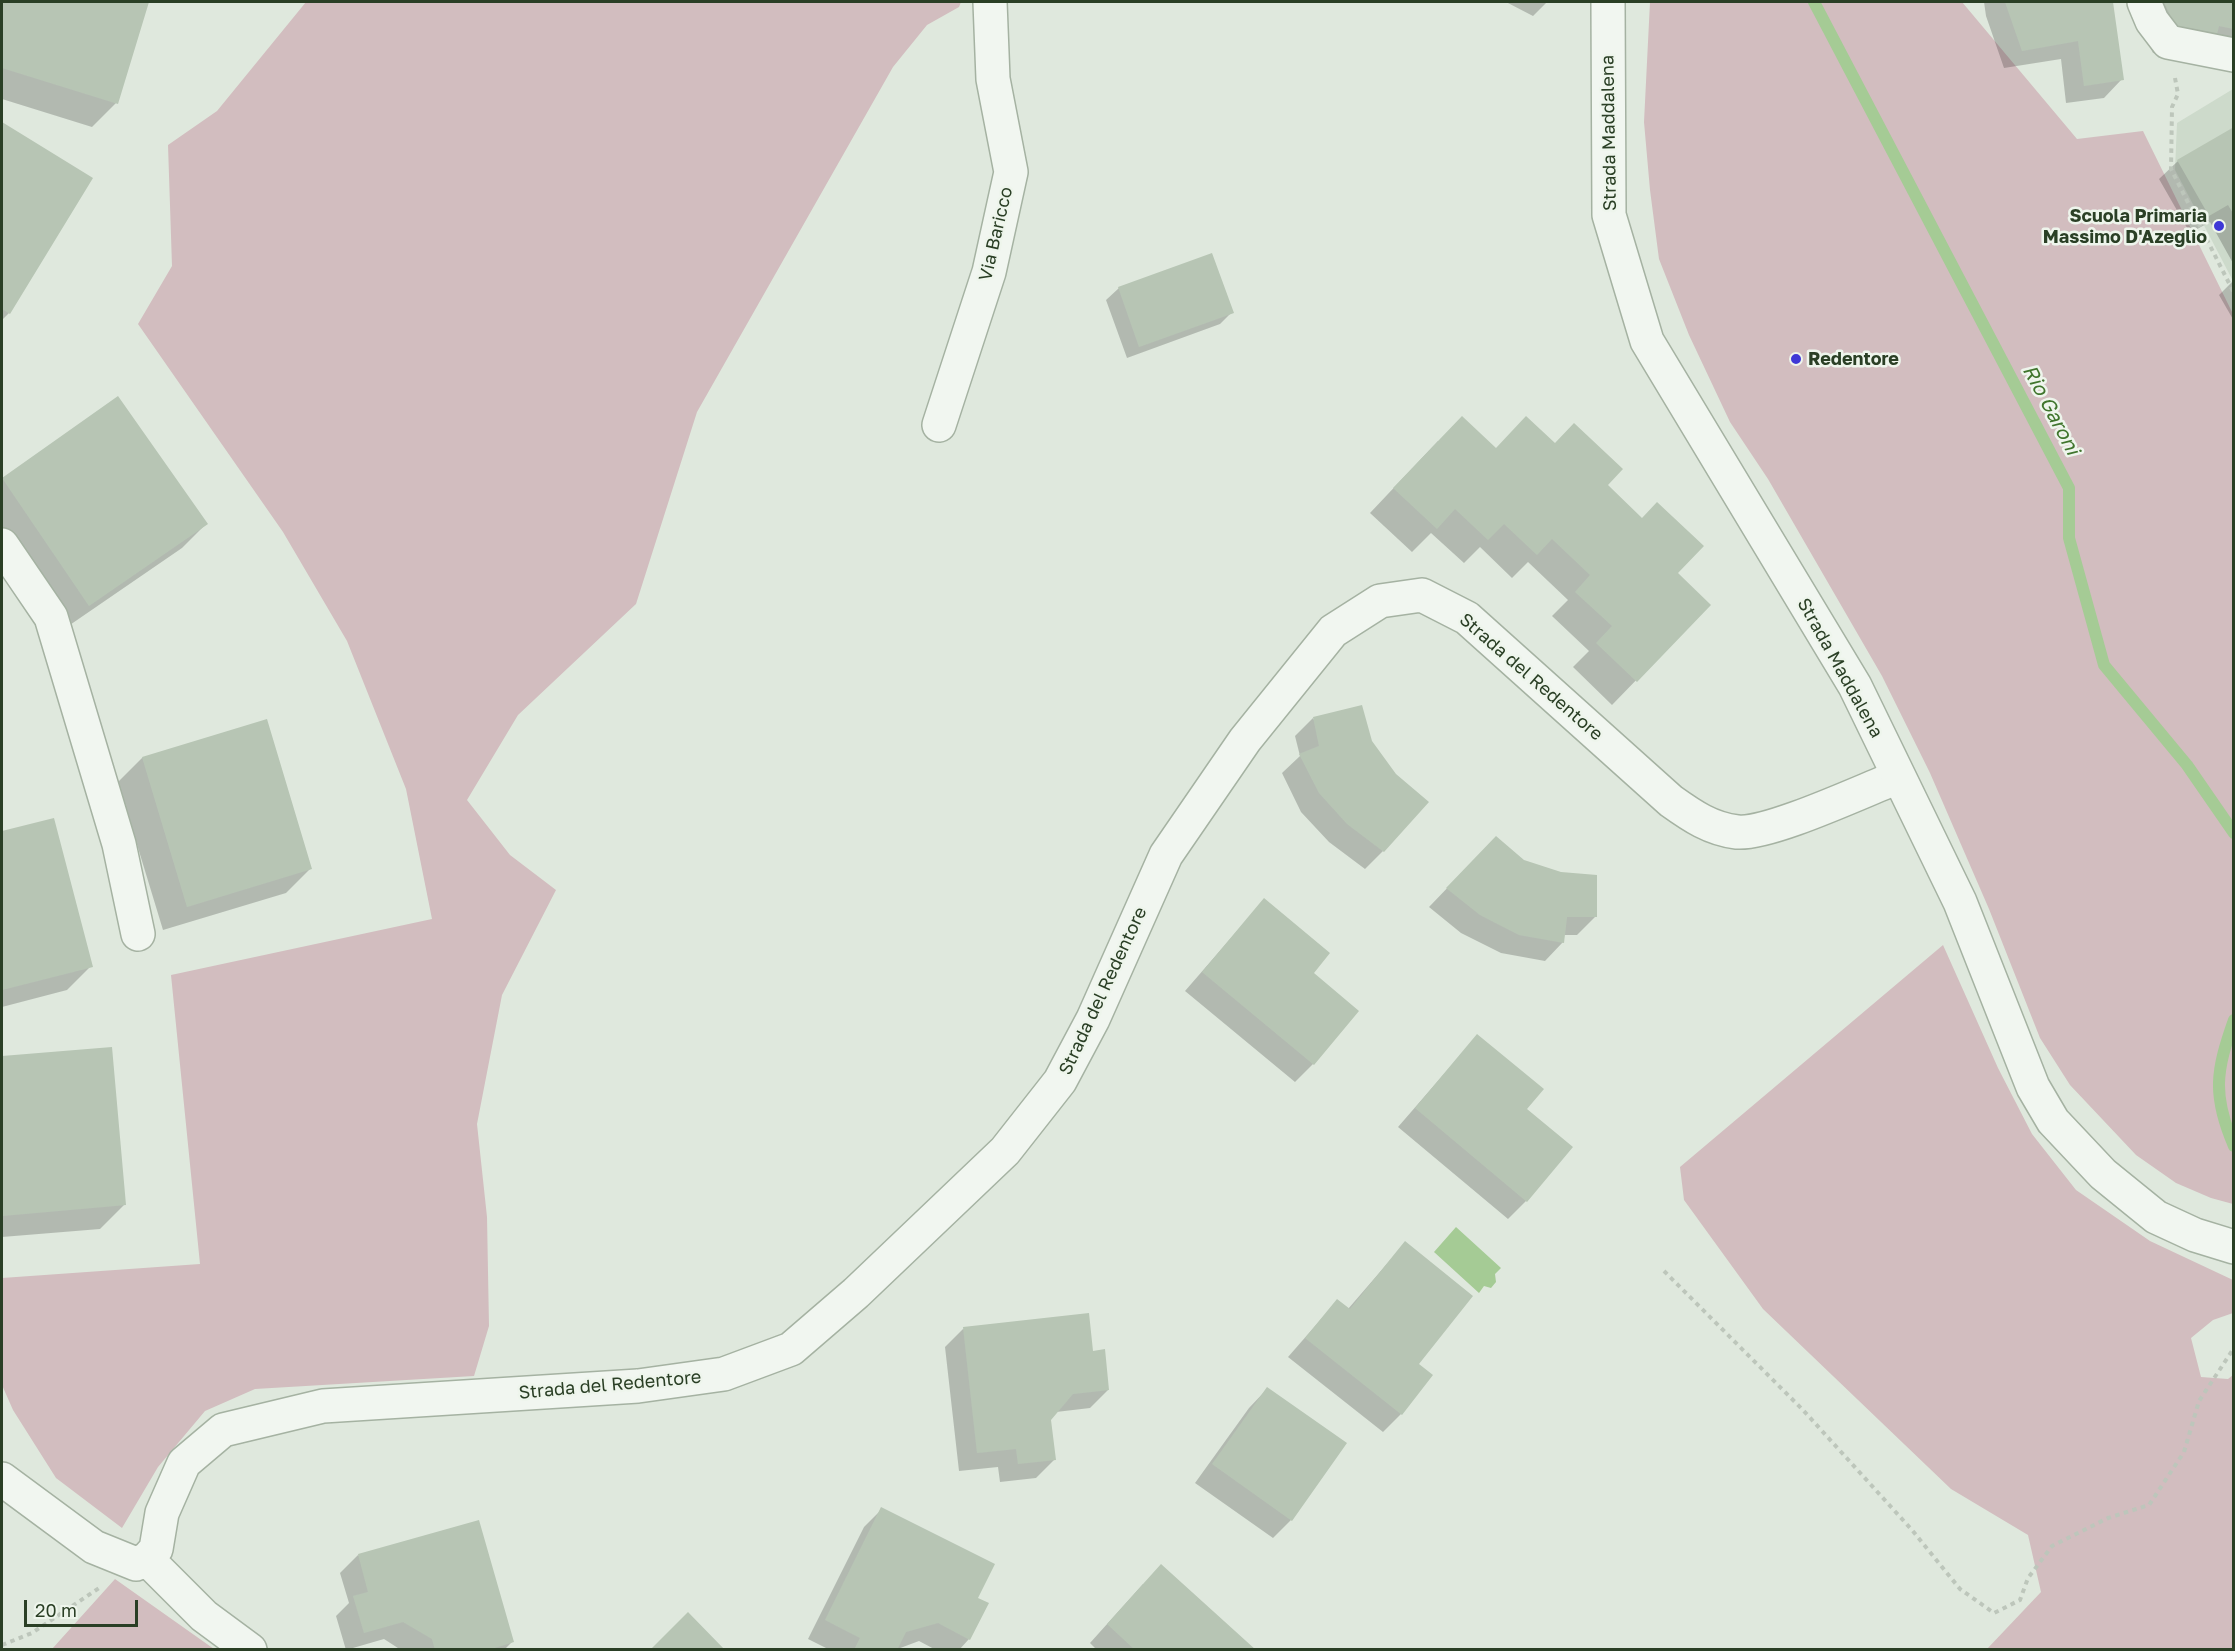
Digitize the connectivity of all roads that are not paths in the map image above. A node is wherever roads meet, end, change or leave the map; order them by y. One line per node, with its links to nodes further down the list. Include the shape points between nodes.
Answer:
1 (990, 2): 5 (street, Via Baricco, via 993,79 1011,172 989,272)
2 (1608, 2): 7 (street, Strada Maddalena, via 1609,215 1647,341 1855,686)
3 (2144, 2): 4 (street, via 2168,42)
4 (2234, 55)
5 (939, 425)
6 (2, 545): 8 (street, via 51,617 119,844)
7 (1898, 777): 9 (street, Strada Maddalena, via 1960,903 2033,1087 2053,1121 2129,1197 2156,1217); 11 (street, Strada del Redentore, via 1768,827 1739,832 1712,826 1671,801 1467,618 1422,595 1380,601 1333,631 1245,740 1166,855 1093,1019 1060,1081 1026,1125 1005,1151 856,1293 791,1349 724,1374 638,1386 323,1406 224,1430 184,1463 162,1513 156,1549)
8 (138, 934)
9 (2234, 1247)
10 (2, 1476): 11 (street, via 94,1547)
11 (141, 1561): 12 (street)
12 (250, 1650)

